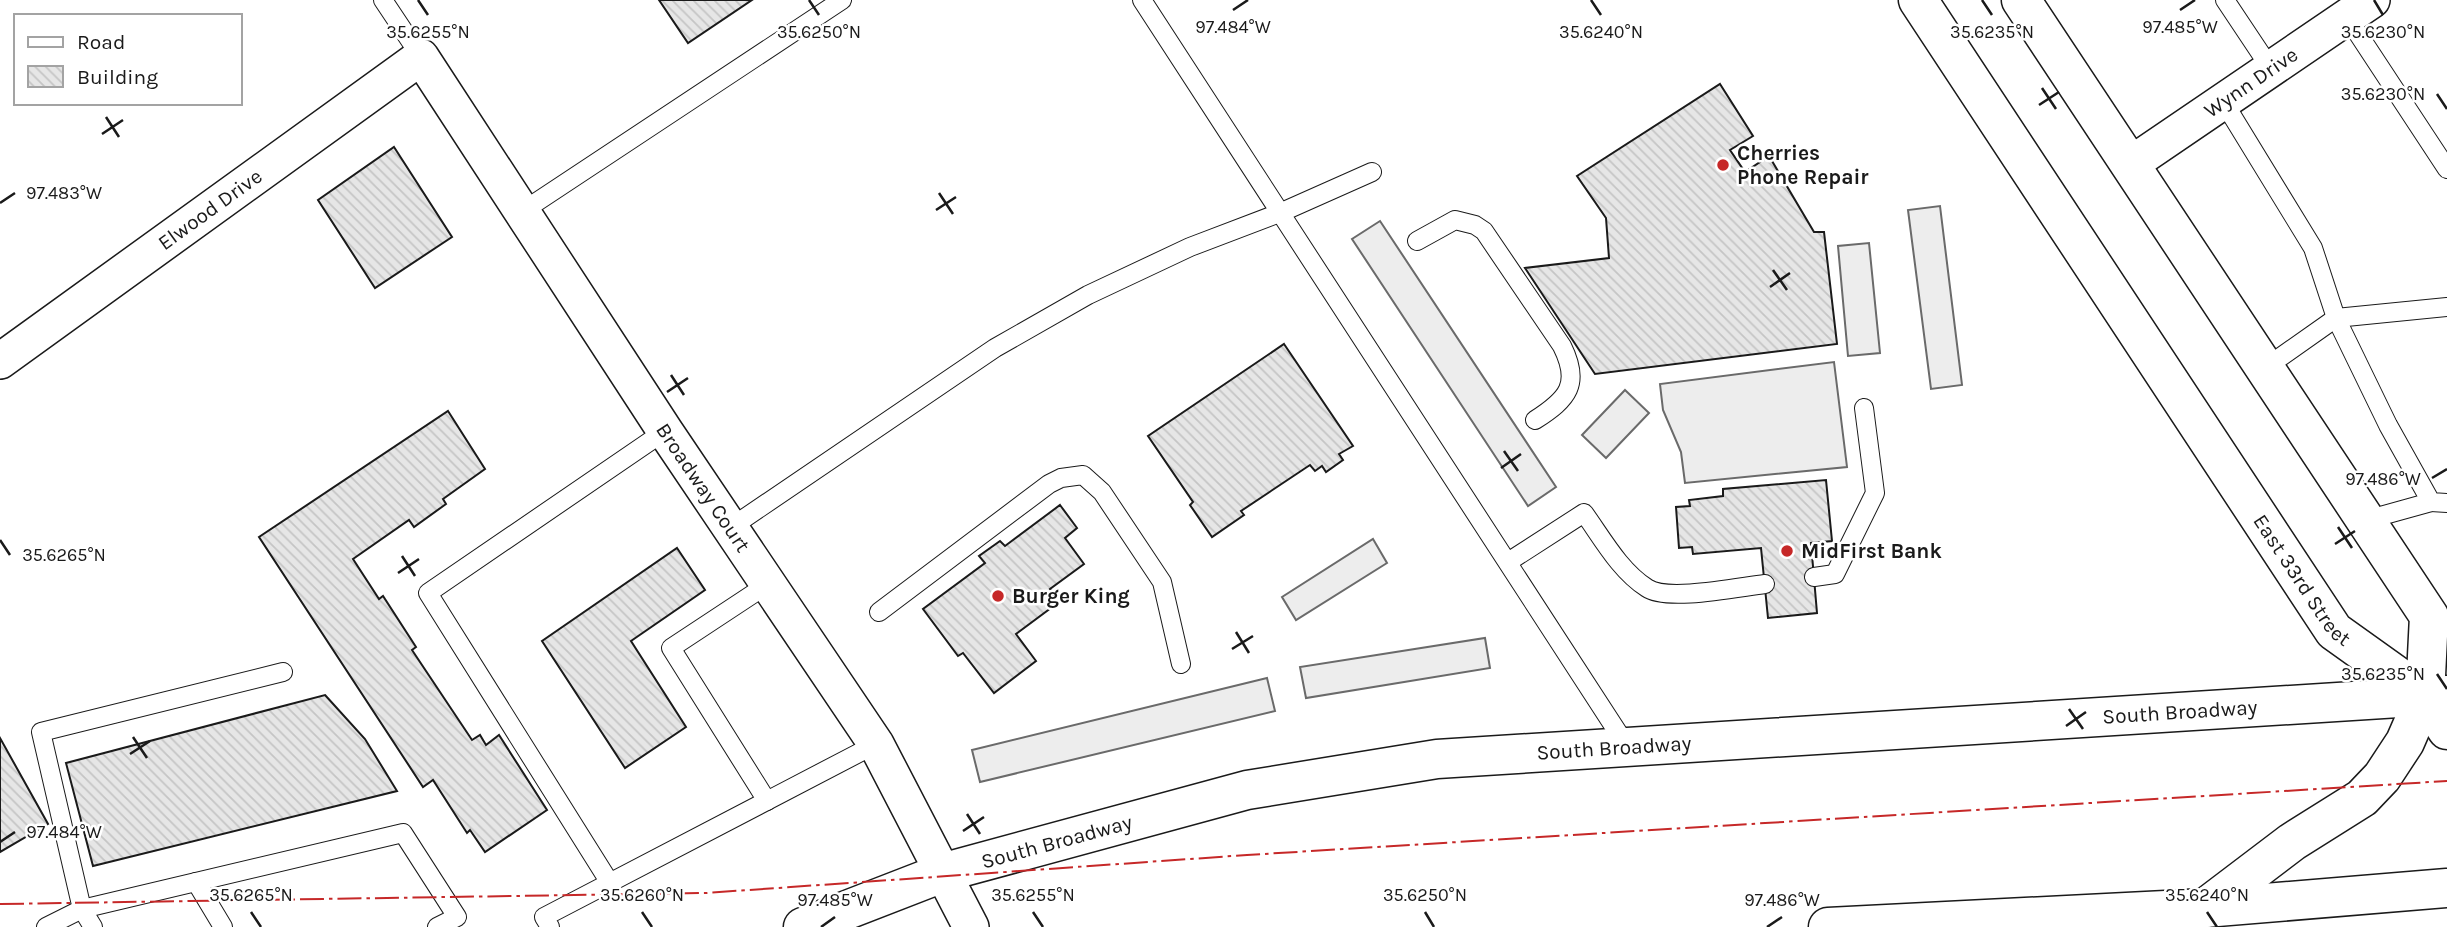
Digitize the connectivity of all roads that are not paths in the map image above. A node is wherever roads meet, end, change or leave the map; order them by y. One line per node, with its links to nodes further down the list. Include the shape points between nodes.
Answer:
1 (383, 0): 8 (lane)
2 (842, 0): 14 (lane)
3 (1142, 0): 15 (lane)
4 (1918, 0): 34 (main road, East 33rd Street, via 2334,631)
5 (2021, 0): 11 (main road)
6 (2225, 0): 9 (lane)
7 (2359, 8): 9 (street, Wynn Drive); 12 (lane)
8 (421, 57): 14 (street, Broadway Court); 19 (street, Elwood Drive)
9 (2271, 69): 10 (street, Wynn Drive)
10 (2223, 101): 11 (street, Wynn Drive); 18 (lane, via 2314,248)
11 (2131, 164): 20 (main road)
12 (2447, 169)
13 (1372, 172): 15 (lane)
14 (523, 211): 23 (street, Broadway Court)
15 (1282, 212): 26 (lane, via 1190,247 995,348); 27 (lane)
16 (1417, 241): 22 (lane, via 1455,220 1475,225 1494,245 1562,346 1570,362 1569,390 1560,403)
17 (2447, 307): 18 (lane)
18 (2336, 318): 20 (lane); 24 (lane, via 2388,425)
19 (0, 361)
20 (2265, 368): 25 (main road)
21 (1864, 408): 28 (lane, via 1875,493 1835,574)
22 (1535, 420)
23 (664, 431): 26 (street, Broadway Court); 41 (lane, via 428,593)
24 (2439, 503): 25 (lane)
25 (2365, 520): 34 (main road, via 2429,616)
26 (730, 528): 29 (street, Broadway Court)
27 (1508, 562): 30 (lane, via 1584,513 1611,552 1648,590 1681,595); 37 (lane)
28 (1814, 577)
29 (768, 584): 36 (street, Broadway Court); 38 (lane, via 671,648)
30 (1765, 584)
31 (879, 612): 32 (lane, via 1049,484 1083,475 1101,492 1162,582)
32 (1181, 664)
33 (283, 673): 44 (lane, via 41,732)
34 (2436, 696): 35 (main road); 37 (main road, South Broadway); 43 (main road, via 2382,777 2362,798 2292,842)
35 (2447, 730)
36 (876, 744): 38 (lane); 39 (street, Broadway Court)
37 (1628, 748): 39 (main road, South Broadway, via 1437,759 1248,790)
38 (767, 801): 41 (lane)
39 (945, 872): 51 (main road, South Broadway); 52 (street, Broadway Court)
40 (196, 882): 44 (lane); 48 (lane); 49 (lane, via 404,833 457,917)
41 (610, 883): 50 (lane, via 544,917)
42 (2447, 888): 43 (main road)
43 (2205, 908): 45 (main road)
44 (82, 909): 46 (lane); 47 (lane)
45 (2023, 921): 53 (main road)
46 (46, 927)
47 (93, 927)
48 (223, 927)
49 (437, 927)
50 (550, 927)
51 (803, 927)
52 (971, 927)
53 (1828, 927)

